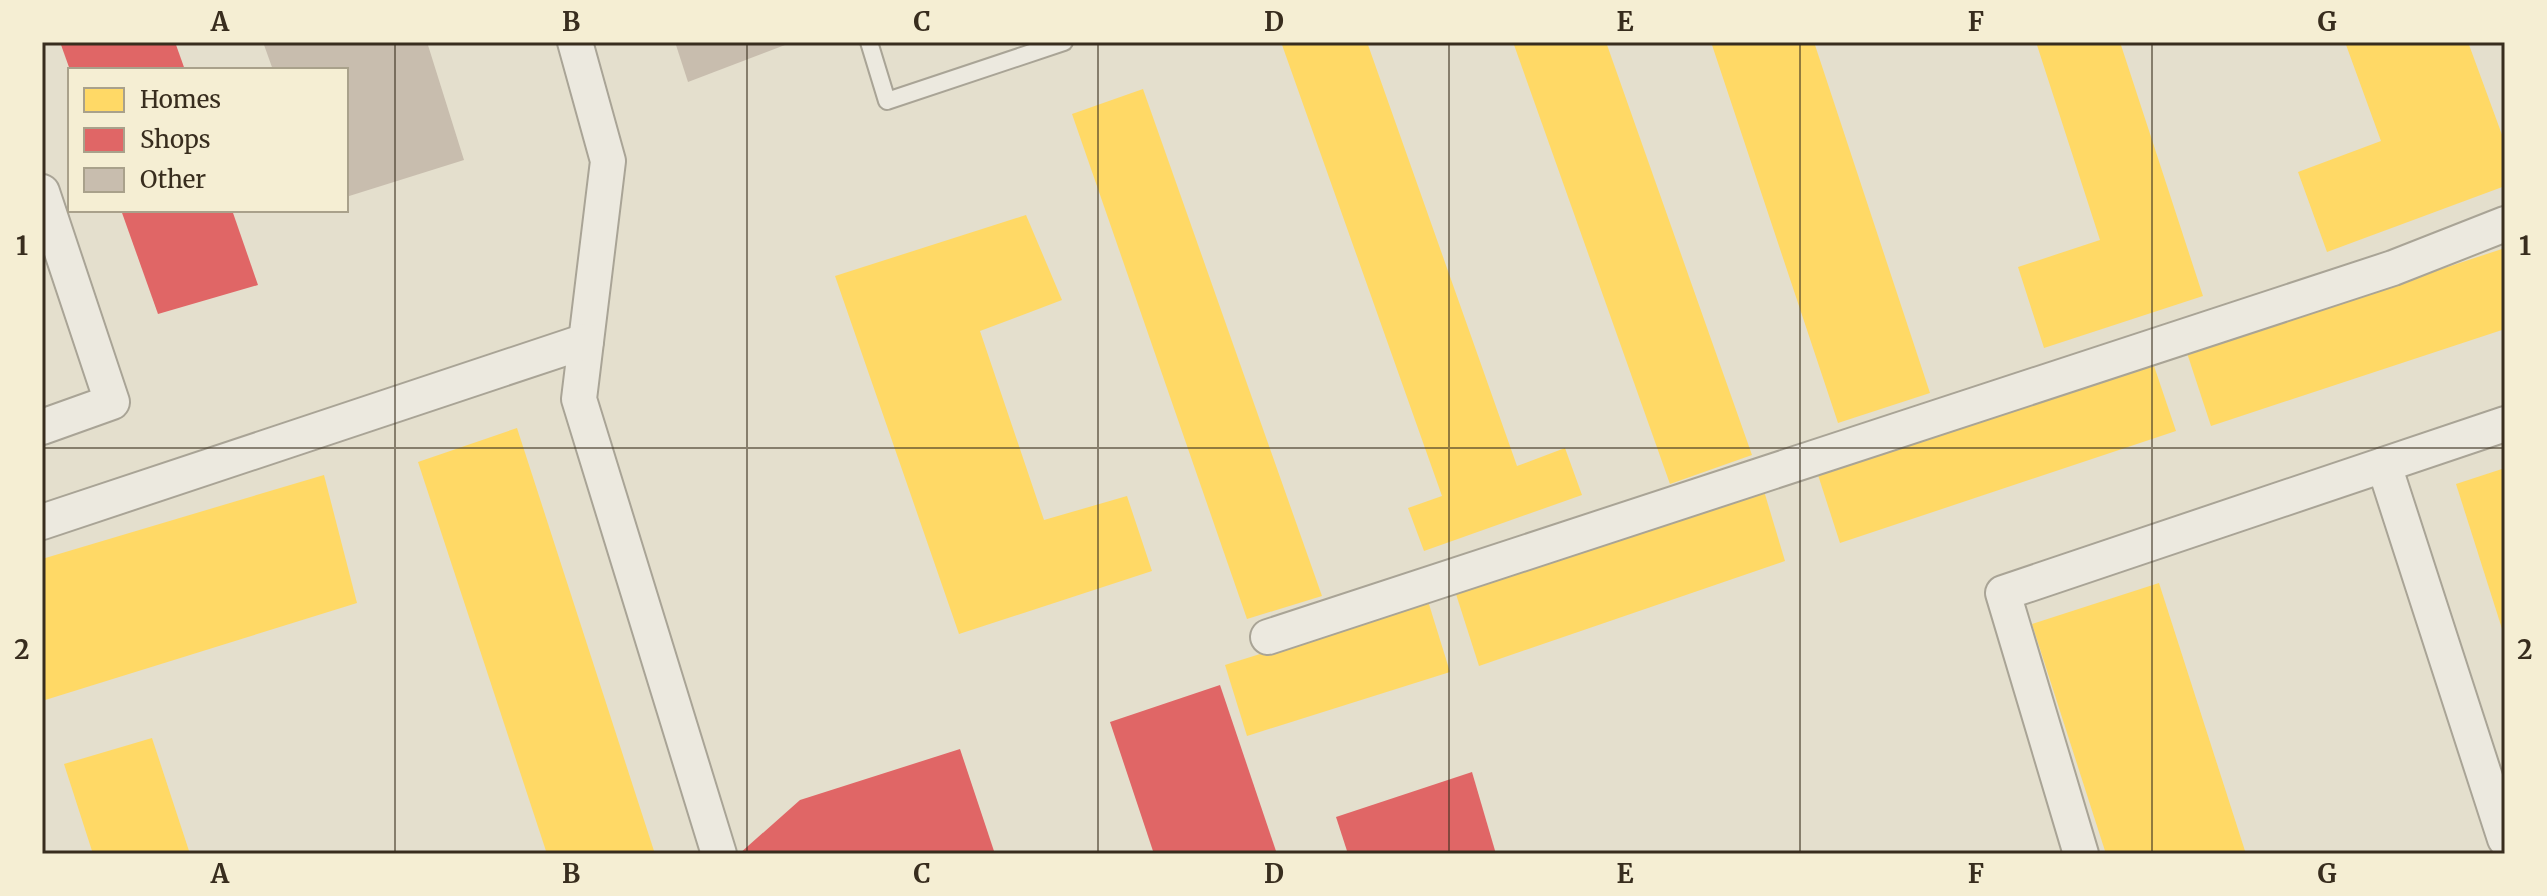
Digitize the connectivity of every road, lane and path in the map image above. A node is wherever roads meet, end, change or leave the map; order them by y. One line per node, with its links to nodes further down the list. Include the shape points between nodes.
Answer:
1 (575, 42): 6 (street, via 608,161)
2 (869, 42): 3 (lane, via 887,101)
3 (1064, 42)
4 (42, 192): 8 (street, via 112,402)
5 (2505, 224): 11 (street, via 2393,268)
6 (586, 341): 10 (street); 13 (street, via 579,399)
7 (2505, 424): 9 (street)
8 (42, 427)
9 (2384, 465): 12 (street); 14 (street, via 2003,593)
10 (42, 522)
11 (1268, 637)
12 (2505, 839)
13 (719, 854)
14 (2081, 854)

